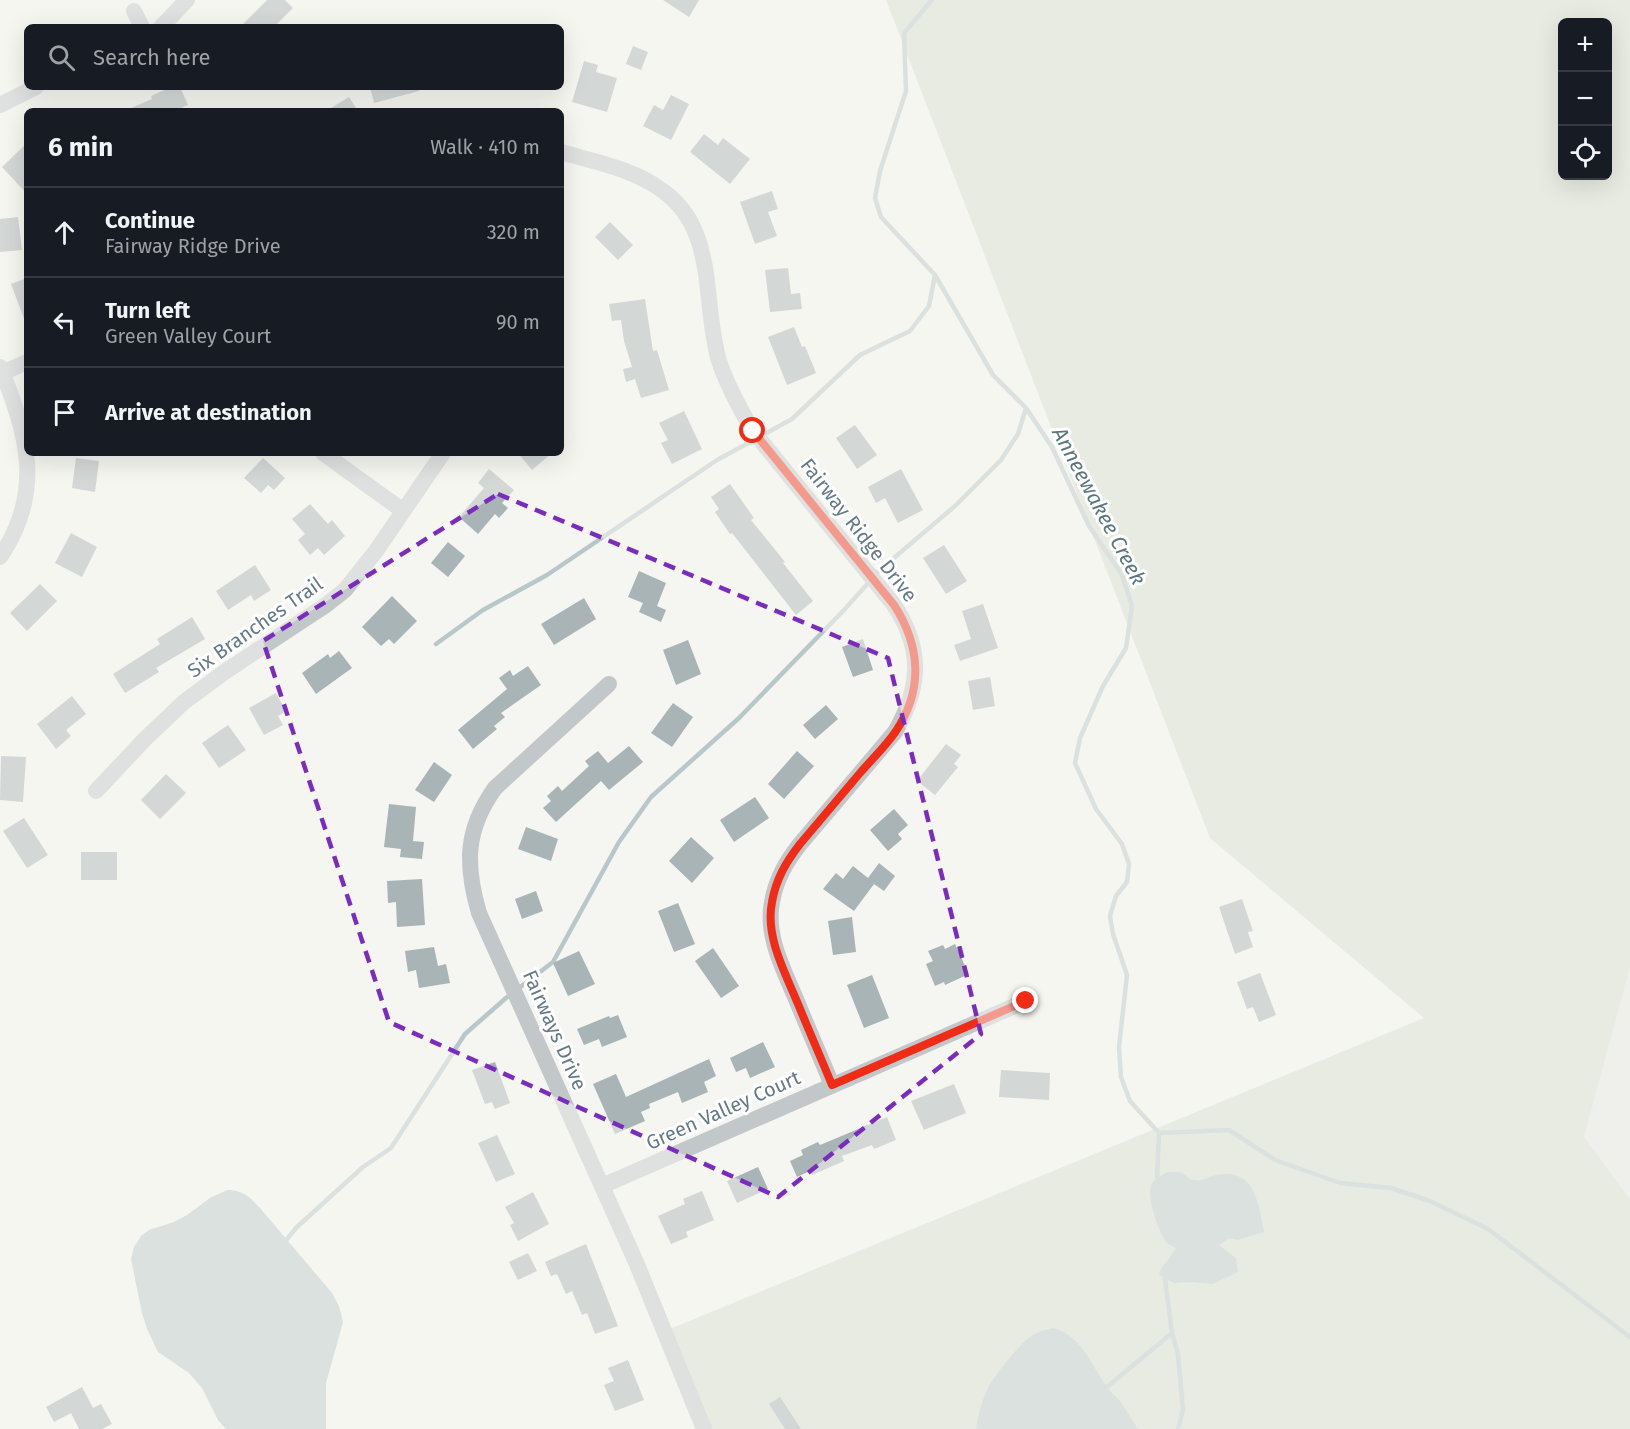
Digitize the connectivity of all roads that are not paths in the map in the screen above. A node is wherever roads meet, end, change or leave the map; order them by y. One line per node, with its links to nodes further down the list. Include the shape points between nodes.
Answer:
1 (187, 0): 4 (street)
2 (134, 11): 3 (street)
3 (140, 24)
4 (164, 24)
5 (30, 90): 6 (street)
6 (0, 105)
7 (564, 153): 19 (street, Fairway Ridge Drive, via 647,180 665,192 689,219 702,248 719,360 742,412 753,431 894,605 913,645 915,681 896,732 785,863 771,904 777,955)
8 (24, 363): 9 (street)
9 (1, 370): 10 (street)
10 (24, 436)
11 (26, 456): 15 (street, via 25,501)
12 (327, 456): 14 (street)
13 (441, 456): 14 (street, Six Branches Trail)
14 (402, 510): 17 (street, Six Branches Trail, via 345,590 184,702)
15 (0, 557)
16 (609, 684): 20 (street, Fairways Drive, via 495,788 475,823 469,866 479,913)
17 (96, 791)
18 (1026, 1001): 19 (street, Green Valley Court)
19 (832, 1085): 20 (street, Green Valley Court)
20 (602, 1186): 21 (street, Fairways Drive)
21 (704, 1429)

